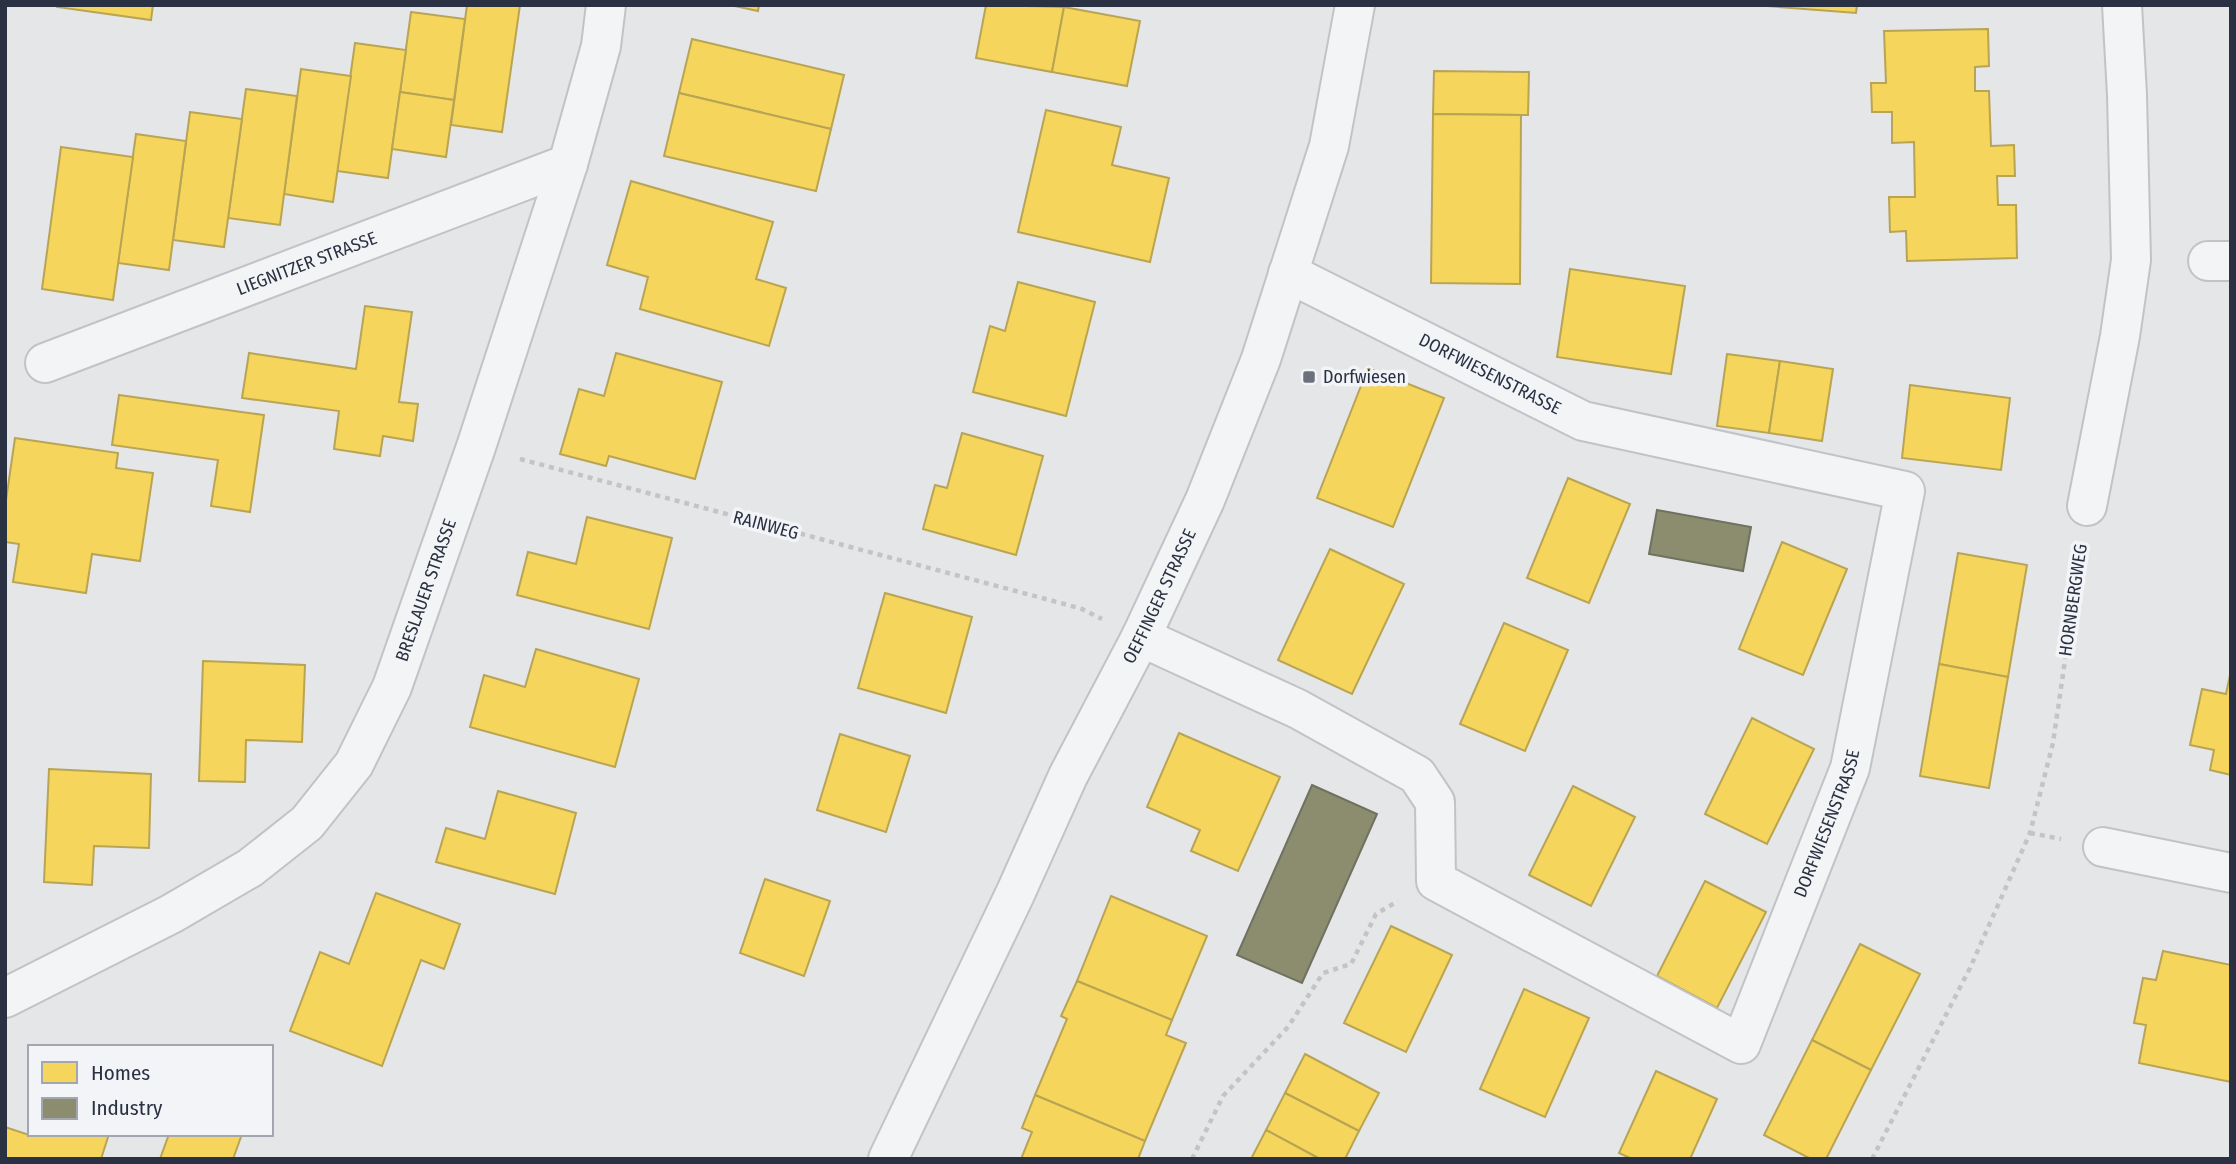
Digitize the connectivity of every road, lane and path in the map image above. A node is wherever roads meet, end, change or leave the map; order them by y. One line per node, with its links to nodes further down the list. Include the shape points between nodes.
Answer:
1 (606, 5): 4 (street, BRESLAUER STRASSE, via 601,46)
2 (1355, 5): 5 (street, OEFFINGER STRASSE, via 1329,146)
3 (2122, 5): 8 (street, via 2131,260)
4 (568, 164): 6 (street, LIEGNITZER STRASSE); 7 (street, BRESLAUER STRASSE)
5 (1287, 273): 10 (street, OEFFINGER STRASSE, via 1256,372 1205,500); 13 (street, DORFWIESENSTRASSE, via 1583,421 1905,491 1850,768 1741,1044)
6 (46, 363)
7 (476, 447): 9 (path, RAINWEG); 14 (street, BRESLAUER STRASSE, via 392,687 354,764 307,823 250,867 170,914)
8 (2087, 506): 17 (path, HORNBERGWEG, via 2053,743 2030,833 1970,968)
9 (1057, 602)
10 (1141, 637): 13 (street, via 1297,709 1417,775 1435,802); 15 (street, OEFFINGER STRASSE, via 1068,776)
11 (2102, 847): 12 (street)
12 (2231, 873)
13 (1436, 881): 16 (path, via 1376,914 1350,964 1323,973 1288,1027 1223,1096)
14 (5, 998)
15 (888, 1159)
16 (1192, 1159)
17 (1872, 1159)

